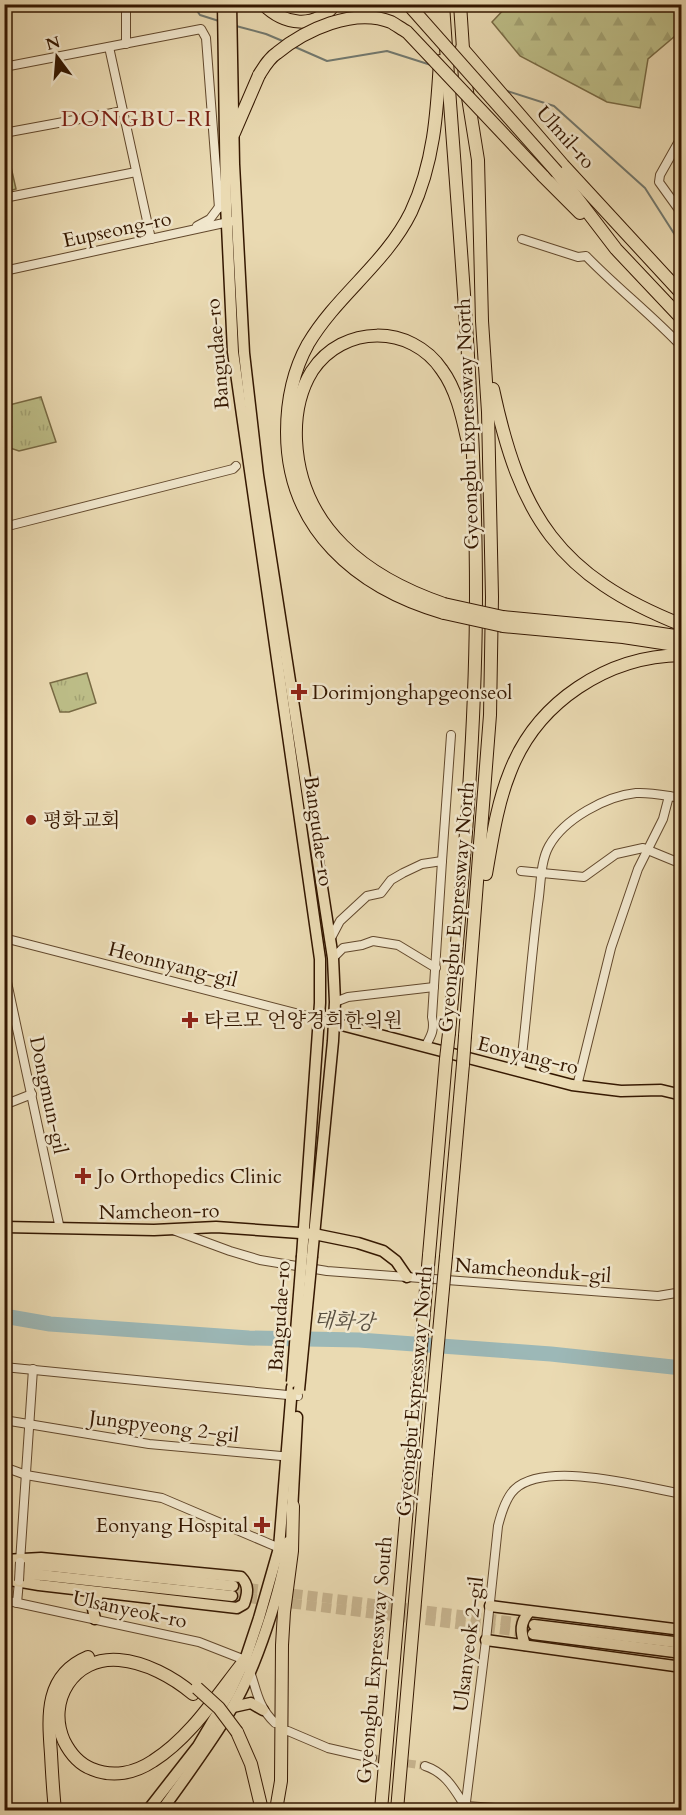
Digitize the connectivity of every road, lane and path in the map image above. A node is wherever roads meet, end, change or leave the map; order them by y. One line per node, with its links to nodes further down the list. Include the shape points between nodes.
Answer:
1 (126, 4): 11 (street)
2 (231, 4): 9 (main road, Bangudae-ro)
3 (263, 4): 4 (highway, via 282,19 300,22 315,20)
4 (335, 4)
5 (408, 4): 19 (highway, bridge)
6 (423, 4): 19 (highway, Ulmil-ro)
7 (443, 5): 14 (highway, bridge)
8 (460, 5): 33 (highway, Gyeongbu Expressway North, bridge, via 465,79 478,160)
9 (226, 12): 10 (main road, Bangudae-ro)
10 (227, 38): 17 (main road, Bangudae-ro); 21 (main road, Bangudae-ro)
11 (126, 44): 12 (street); 23 (street, via 201,29 206,38)
12 (109, 47): 13 (street); 15 (street)
13 (4, 67)
14 (444, 98): 36 (highway, Gyeongbu Expressway South, via 471,406); 38 (highway, via 417,199 392,243 331,311 306,348 290,393 287,436 299,495 311,523 325,542 371,582 409,601)
15 (123, 111): 16 (street); 20 (street)
16 (4, 133)
17 (234, 133): 25 (main road, Bangudae-ro); 29 (highway, bridge, via 260,75 275,53 333,22 356,18 390,22 407,32)
18 (681, 142): 24 (street, via 660,175 660,182)
19 (560, 169): 29 (highway, Ulmil-ro); 31 (highway, Ulmil-ro)
20 (136, 172): 22 (street); 27 (street)
21 (225, 188): 23 (street); 25 (main road, Bangudae-ro)
22 (4, 198)
23 (219, 207): 26 (street, via 210,219)
24 (681, 214)
25 (231, 221): 26 (street, Eupseong-ro); 54 (main road, Bangudae-ro, via 258,475); 60 (main road, Bangudae-ro, via 233,352 320,958)
26 (188, 231): 27 (street, Eupseong-ro)
27 (151, 239): 30 (street, Eupseong-ro)
28 (522, 239): 34 (street, via 578,257 586,256)
29 (616, 249): 32 (highway, Ulmil-ro)
30 (4, 271)
31 (681, 294)
32 (681, 319)
33 (482, 321): 40 (highway, via 507,449 540,522 568,556 599,582 639,607); 52 (highway, Gyeongbu Expressway North, via 492,597 490,715)
34 (681, 347)
35 (236, 466): 37 (street)
36 (473, 477): 38 (highway, via 466,434 452,388 442,368 419,346 391,336 365,336 340,344 316,365 299,403 296,433 300,470 318,514 343,547 370,570); 119 (highway, Gyeongbu Expressway South, bridge, via 476,596 462,898)
37 (4, 527)
38 (444, 609): 39 (highway, bridge)
39 (503, 622): 41 (highway, via 619,628); 42 (highway)
40 (681, 625)
41 (681, 637)
42 (681, 646)
43 (681, 655): 52 (highway, via 645,659 600,674 565,696 536,726 517,756 503,792)
44 (452, 735): 48 (street)
45 (669, 796): 46 (street); 47 (street); 51 (street, via 629,794 583,812 556,836 548,848)
46 (681, 798)
47 (648, 850): 49 (street); 51 (street, via 616,854 584,877); 64 (street, via 611,948)
48 (442, 861): 54 (street, via 422,864 403,873 381,893 367,897 340,921); 57 (street)
49 (681, 864)
50 (521, 871): 51 (street)
51 (542, 873): 63 (street)
52 (475, 928): 120 (highway, Gyeongbu Expressway North, bridge)
53 (4, 938): 60 (street, Heonnyang-gil)
54 (330, 940): 55 (main road, Bangudae-ro)
55 (333, 958): 57 (street, via 343,948 373,941 398,945); 59 (main road, Bangudae-ro)
56 (4, 968): 65 (street, Dongmun-gil)
57 (436, 968): 58 (street)
58 (434, 987): 59 (street); 62 (street, via 433,1032)
59 (335, 1002): 61 (main road, Bangudae-ro)
60 (319, 1019): 61 (street, Heonnyang-gil); 71 (main road, Bangudae-ro)
61 (334, 1023): 62 (main road, Eonyang-ro); 71 (main road, Bangudae-ro)
62 (425, 1047): 63 (main road, Eonyang-ro)
63 (520, 1072): 64 (main road, Eonyang-ro)
64 (577, 1086): 66 (main road, Eonyang-ro, via 661,1090)
65 (32, 1095): 67 (street); 69 (street, Dongmun-gil)
66 (681, 1095)
67 (4, 1105)
68 (4, 1227): 69 (main road, Namcheon-ro)
69 (60, 1229): 70 (main road, Namcheon-ro)
70 (171, 1230): 71 (main road, Namcheon-ro, via 216,1227); 72 (street, Namcheonduk-gil, via 260,1260)
71 (309, 1234): 72 (main road, Namcheon-ro, via 358,1242 383,1251); 76 (main road, Bangudae-ro, bridge)
72 (407, 1277): 73 (street, Namcheonduk-gil, via 658,1296)
73 (681, 1292)
74 (4, 1367): 75 (street)
75 (33, 1369): 76 (street); 78 (street)
76 (295, 1392): 79 (main road, Bangudae-ro)
77 (4, 1420): 78 (street, Jungpyeong 2-gil)
78 (29, 1424): 79 (street, Jungpyeong 2-gil, via 149,1444); 81 (street)
79 (292, 1457): 83 (main road, Bangudae-ro); 84 (main road, Bangudae-ro)
80 (4, 1467): 81 (street)
81 (26, 1475): 84 (street, via 162,1498); 86 (street)
82 (681, 1494): 94 (street, Ulsanyeok 2-gil, via 564,1475 534,1480 515,1489 498,1526)
83 (292, 1506): 84 (main road, Bangudae-ro); 118 (highway, via 292,1551 282,1645 281,1781)
84 (283, 1550): 102 (main road, Bangudae-ro)
85 (4, 1560): 86 (main road)
86 (20, 1560): 90 (street, bridge); 91 (main road, via 41,1558 241,1577 247,1583 248,1595 237,1608)
87 (4, 1565): 88 (main road, Ulsanyeok-ro, via 51,1566 232,1591)
88 (4, 1573)
89 (4, 1579): 90 (main road)
90 (19, 1582): 91 (main road); 93 (street)
91 (99, 1592): 96 (main road, via 93,1609)
92 (4, 1600): 93 (street, Ulsanyeok-ro)
93 (17, 1603): 96 (street, Ulsanyeok-ro)
94 (490, 1606): 95 (main road); 98 (street, Ulsanyeok 2-gil)
95 (529, 1612): 97 (main road); 100 (main road, via 520,1627)
96 (95, 1619): 102 (street, Ulsanyeok-ro, via 199,1642)
97 (681, 1630)
98 (486, 1640): 100 (main road); 112 (street, Ulsanyeok 2-gil)
99 (681, 1643): 101 (main road, via 533,1629)
100 (525, 1645): 103 (main road)
101 (681, 1653)
102 (248, 1665): 104 (highway, via 183,1737 139,1769 110,1774 88,1768 72,1754 60,1729 58,1711 66,1685 81,1670 99,1662 119,1660 147,1667); 105 (main road, Bangudae-ro); 106 (street); 114 (main road, Bangudae-ro, via 198,1746)
103 (681, 1667)
104 (195, 1691): 109 (highway); 113 (highway, via 167,1668 128,1653 99,1654 70,1668 56,1687 49,1710)
105 (233, 1707): 106 (main road, via 251,1703); 115 (main road, Bangudae-ro)
106 (263, 1710): 107 (street)
107 (275, 1722)
108 (288, 1731): 110 (street, via 315,1743)
109 (233, 1734): 116 (highway); 117 (highway, via 248,1755)
110 (372, 1758)
111 (425, 1766): 112 (street, via 446,1778)
112 (465, 1808): 121 (street)
113 (55, 1810)
114 (148, 1810)
115 (162, 1810)
116 (255, 1810)
117 (262, 1810)
118 (276, 1810)
119 (381, 1810)
120 (397, 1810)
121 (524, 1810)

